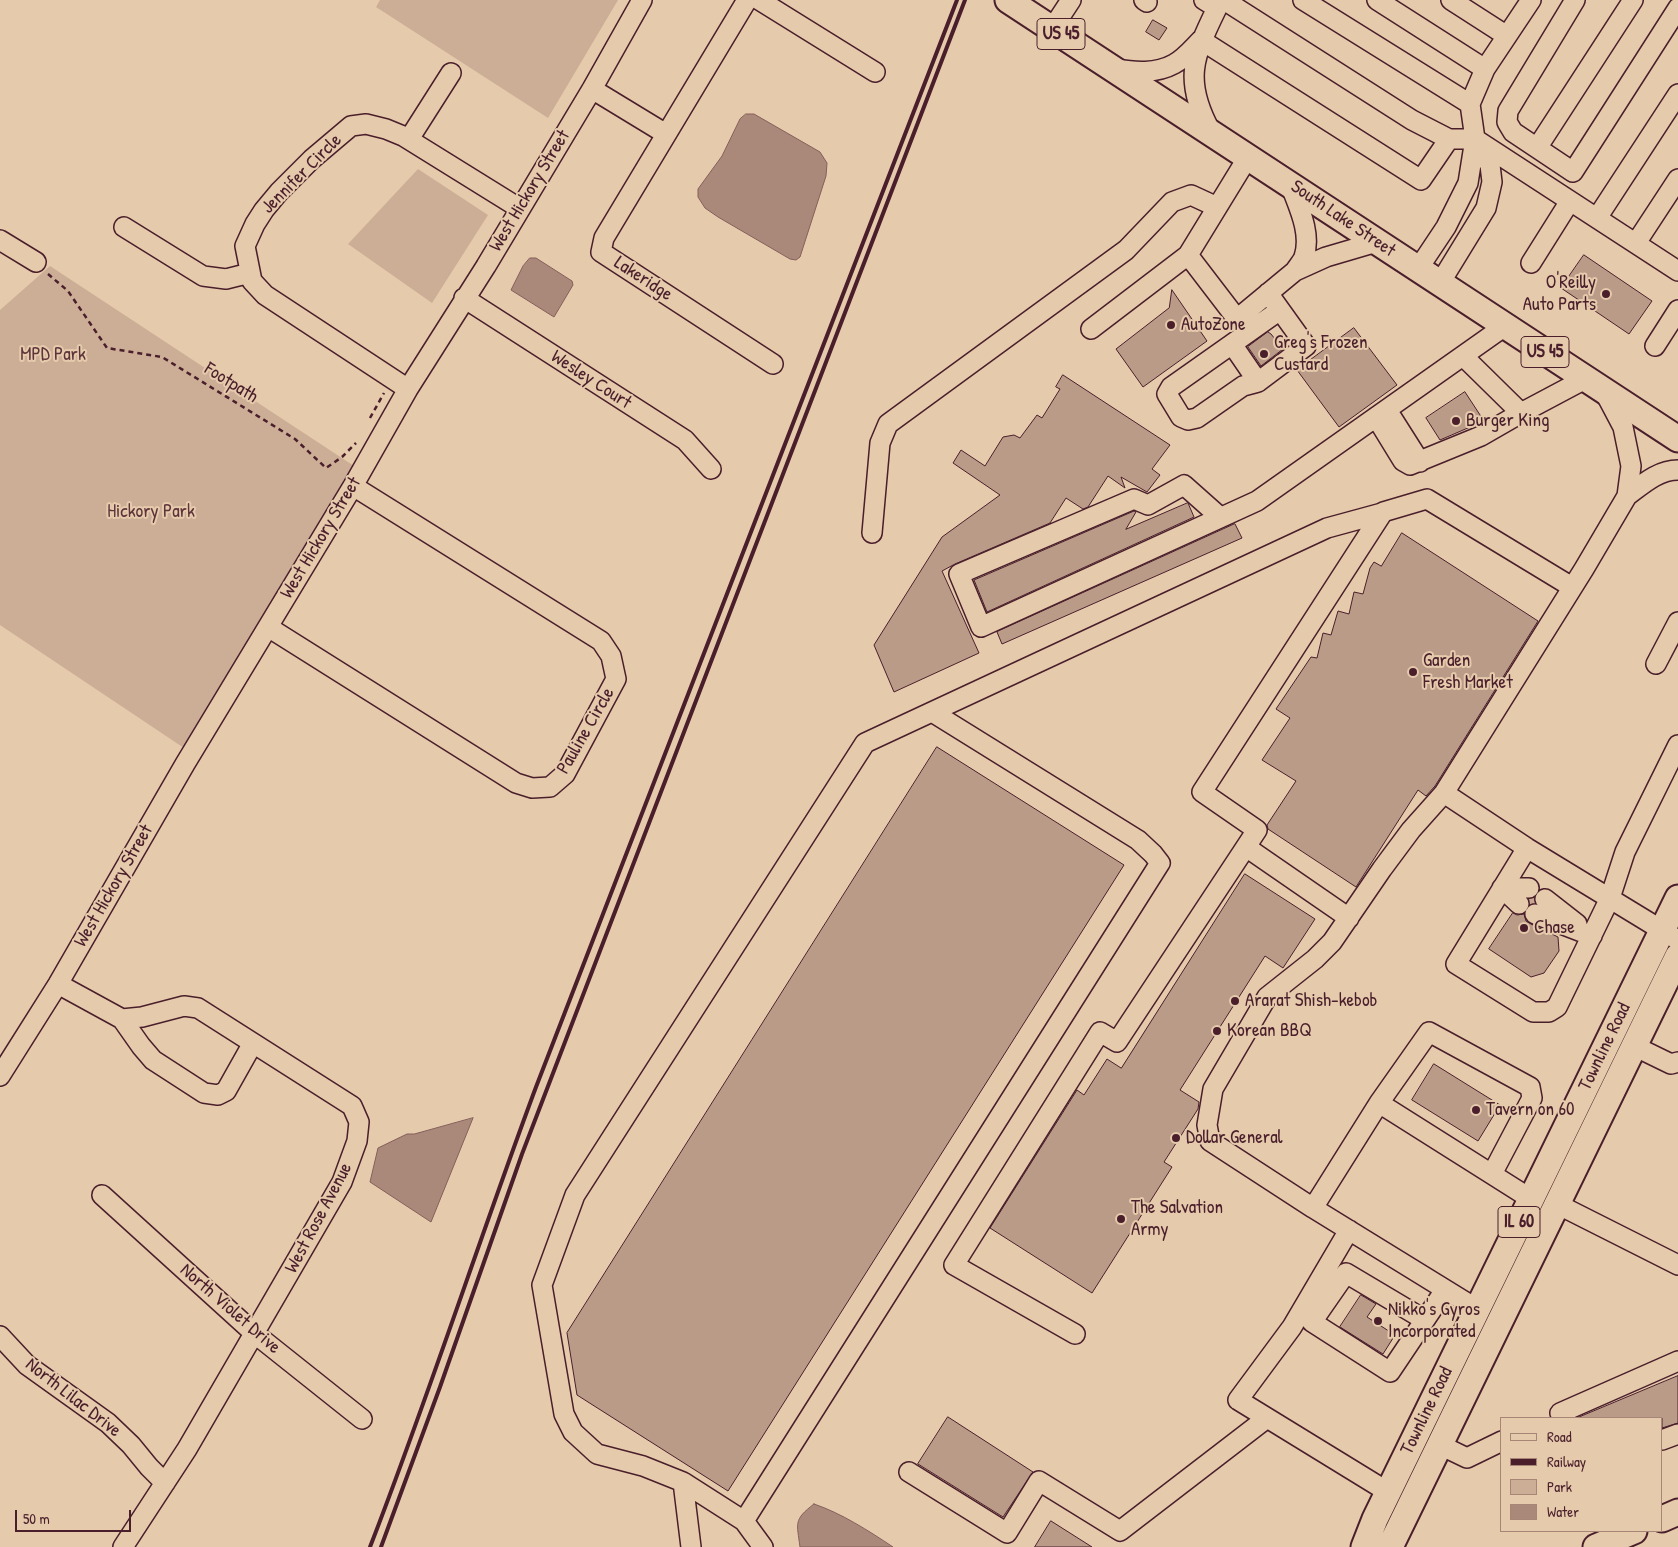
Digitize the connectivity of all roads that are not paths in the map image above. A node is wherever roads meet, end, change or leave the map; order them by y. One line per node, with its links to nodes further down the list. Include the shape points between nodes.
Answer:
1 (642, 0): 21 (street, West Hickory Street)
2 (747, 0): 25 (street, Lakeridge)
3 (759, 0): 19 (street)
4 (1008, 0): 14 (main road, South Lake Street / US 45)
5 (1071, 0): 14 (street)
6 (1303, 0): 23 (street)
7 (1377, 0): 18 (street)
8 (1452, 0): 15 (street)
9 (1530, 0): 15 (street)
10 (1575, 0): 29 (street, via 1508,111 1507,122 1514,132)
11 (1633, 0): 29 (street)
12 (1217, 2): 16 (street); 26 (street)
13 (1678, 8): 31 (street)
14 (1052, 29): 17 (main road, South Lake Street / US 45)
15 (1507, 36): 18 (street)
16 (1201, 40): 17 (street, via 1175,64 1152,71); 24 (street, via 1193,83 1202,116); 26 (street, via 1421,180)
17 (1113, 68): 24 (main road, South Lake Street / US 45)
18 (1485, 70): 23 (street)
19 (875, 72)
20 (452, 73): 28 (street)
21 (592, 89): 25 (street); 36 (street, West Hickory Street)
22 (1678, 94): 37 (street)
23 (1470, 104): 27 (street)
24 (1211, 132): 30 (main road, South Lake Street / US 45)
25 (666, 134): 59 (street, Lakeridge, via 604,238 601,252)
26 (1448, 139): 27 (street)
27 (1475, 139): 34 (street); 46 (street, via 1468,183 1446,227); 49 (street, via 1490,165 1492,182 1486,208)
28 (409, 140): 36 (street, Jennifer Circle); 48 (street, Jennifer Circle, via 366,124 351,126 312,159 264,210 245,246)
29 (1537, 148): 31 (street)
30 (1248, 157): 33 (main road, South Lake Street / US 45); 35 (street)
31 (1573, 172): 34 (street)
32 (1678, 179): 41 (street)
33 (1290, 184): 40 (main road, South Lake Street / US 45); 47 (street, via 1302,216 1306,239 1304,257)
34 (1565, 197): 37 (street); 44 (street)
35 (1217, 207): 42 (street); 72 (street, via 1191,195 1172,202 1126,250 888,424 880,443)
36 (518, 208): 51 (street, West Hickory Street)
37 (1597, 218): 41 (street)
38 (124, 227): 48 (street, via 203,276 226,279)
39 (0, 240): 43 (street)
40 (1377, 242): 46 (main road, South Lake Street / US 45); 47 (street, via 1326,257)
41 (1636, 243): 45 (street)
42 (1188, 255): 50 (street, via 1237,319); 55 (street)
43 (36, 262)
44 (1531, 263)
45 (1676, 265)
46 (1418, 269): 49 (main road, South Lake Street / US 45)
47 (1295, 271): 50 (street)
48 (250, 273): 62 (street, Jennifer Circle, via 252,281 265,295)
49 (1440, 283): 54 (main road, South Lake Street / US 45)
50 (1268, 293): 52 (street)
51 (464, 298): 62 (street, West Hickory Street); 66 (street, Wesley Court, via 686,440)
52 (1280, 310): 56 (street); 60 (street, via 1306,346)
53 (1678, 310): 57 (street)
54 (1505, 326): 58 (street); 61 (main road, South Lake Street / US 45)
55 (1091, 329)
56 (1232, 344): 60 (street); 60 (street, via 1171,387 1168,394 1181,417 1188,420 1197,418 1242,386)
57 (1654, 346)
58 (1463, 356): 63 (street); 64 (street)
59 (773, 364)
60 (1258, 382)
61 (1595, 385): 64 (street); 65 (main road, South Lake Street / US 45); 69 (street, via 1623,427 1631,466)
62 (408, 389): 68 (street, West Hickory Street)
63 (1381, 413): 64 (street, via 1420,462 1481,436); 71 (street, via 1257,501)
64 (1521, 413)
65 (1678, 439)
66 (711, 469)
67 (1678, 470): 69 (street, via 1654,476)
68 (352, 486): 75 (street, West Hickory Street); 75 (street, Pauline Circle, via 601,641 611,656 616,679 565,774 550,788 532,788 516,783)
69 (1627, 496): 73 (street)
70 (1382, 513): 73 (street, via 1427,499); 77 (street, via 1327,528); 80 (street, via 1202,792 1257,830)
71 (1220, 517): 71 (street, via 981,627 959,574 1134,499 1148,505 1184,485)
72 (872, 533)
73 (1572, 588): 79 (street)
74 (1678, 622): 76 (street, via 1660,666)
75 (268, 627): 91 (street, West Hickory Street)
76 (1678, 640)
77 (932, 712): 122 (street, via 865,743 575,1195 542,1285 564,1414 573,1432 597,1454 643,1466); 127 (street, via 1138,840 1160,863)
78 (1678, 745): 84 (street, via 1625,852)
79 (1444, 793): 81 (street); 87 (street, via 1382,868)
80 (1246, 847): 87 (street); 111 (street, via 1117,1042 1100,1032 954,1265)
81 (1527, 848): 82 (street); 84 (street)
82 (1502, 888): 83 (street); 88 (street, via 1456,964 1533,1012 1549,1012 1557,1007)
83 (1524, 896)
84 (1610, 898): 88 (street); 89 (street)
85 (1678, 898): 89 (main road, Townline Road / IL 60)
86 (1540, 906): 88 (street)
87 (1349, 918): 102 (street, via 1315,960 1267,997 1213,1089 1208,1125 1210,1141)
88 (1592, 936)
89 (1670, 936): 100 (main road, Townline Road / IL 60)
90 (1678, 956): 94 (main road, Townline Road / IL 60)
91 (58, 984): 92 (street); 96 (street, West Hickory Street)
92 (122, 1019): 93 (street, West Rose Avenue, via 190,1006); 93 (street, via 153,1060 204,1093 218,1095 226,1091)
93 (253, 1043): 110 (street, West Rose Avenue, via 352,1106 359,1122 357,1141 342,1182)
94 (1634, 1046): 95 (street, via 1672,1064); 101 (main road, Townline Road / IL 60)
95 (1678, 1062)
96 (0, 1076)
97 (1379, 1103): 98 (street); 98 (street, via 1429,1032 1530,1087 1532,1098); 102 (street)
98 (1492, 1174): 100 (street)
99 (102, 1195): 110 (street, North Violet Drive)
100 (1531, 1199): 108 (main road, Townline Road / IL 60)
101 (1557, 1204): 105 (street); 120 (main road, Townline Road / IL 60)
102 (1313, 1208): 103 (street)
103 (1349, 1230): 104 (street); 107 (street)
104 (1335, 1252): 106 (street); 115 (street, via 1292,1327 1238,1400)
105 (1678, 1265)
106 (1346, 1273): 109 (street); 109 (street, via 1312,1322 1390,1372)
107 (1445, 1290): 108 (street); 109 (street)
108 (1476, 1309): 124 (main road, Townline Road / IL 60)
109 (1425, 1320)
110 (254, 1333): 116 (street, North Violet Drive); 123 (street, West Rose Avenue)
111 (1075, 1334)
112 (0, 1336): 123 (street, North Lilac Drive, via 27,1364 108,1423)
113 (1678, 1361): 114 (street)
114 (1557, 1416)
115 (1267, 1418): 121 (street, via 1120,1532 1039,1481 1007,1533); 124 (street)
116 (362, 1419)
117 (1678, 1434): 118 (street)
118 (1663, 1440)
119 (1500, 1442): 120 (street, via 1467,1458)
120 (1440, 1445): 134 (main road, Townline Road / IL 60)
121 (909, 1472)
122 (683, 1482): 127 (street); 131 (street)
123 (165, 1483): 130 (street, West Rose Avenue)
124 (1388, 1492): 133 (main road, Townline Road / IL 60)
125 (1678, 1512): 126 (main road)
126 (1663, 1519)
127 (744, 1521): 132 (street)
128 (1631, 1532): 129 (main road)
129 (1602, 1542)
130 (124, 1547)
131 (691, 1547)
132 (763, 1547)
133 (1364, 1547)
134 (1390, 1547)

